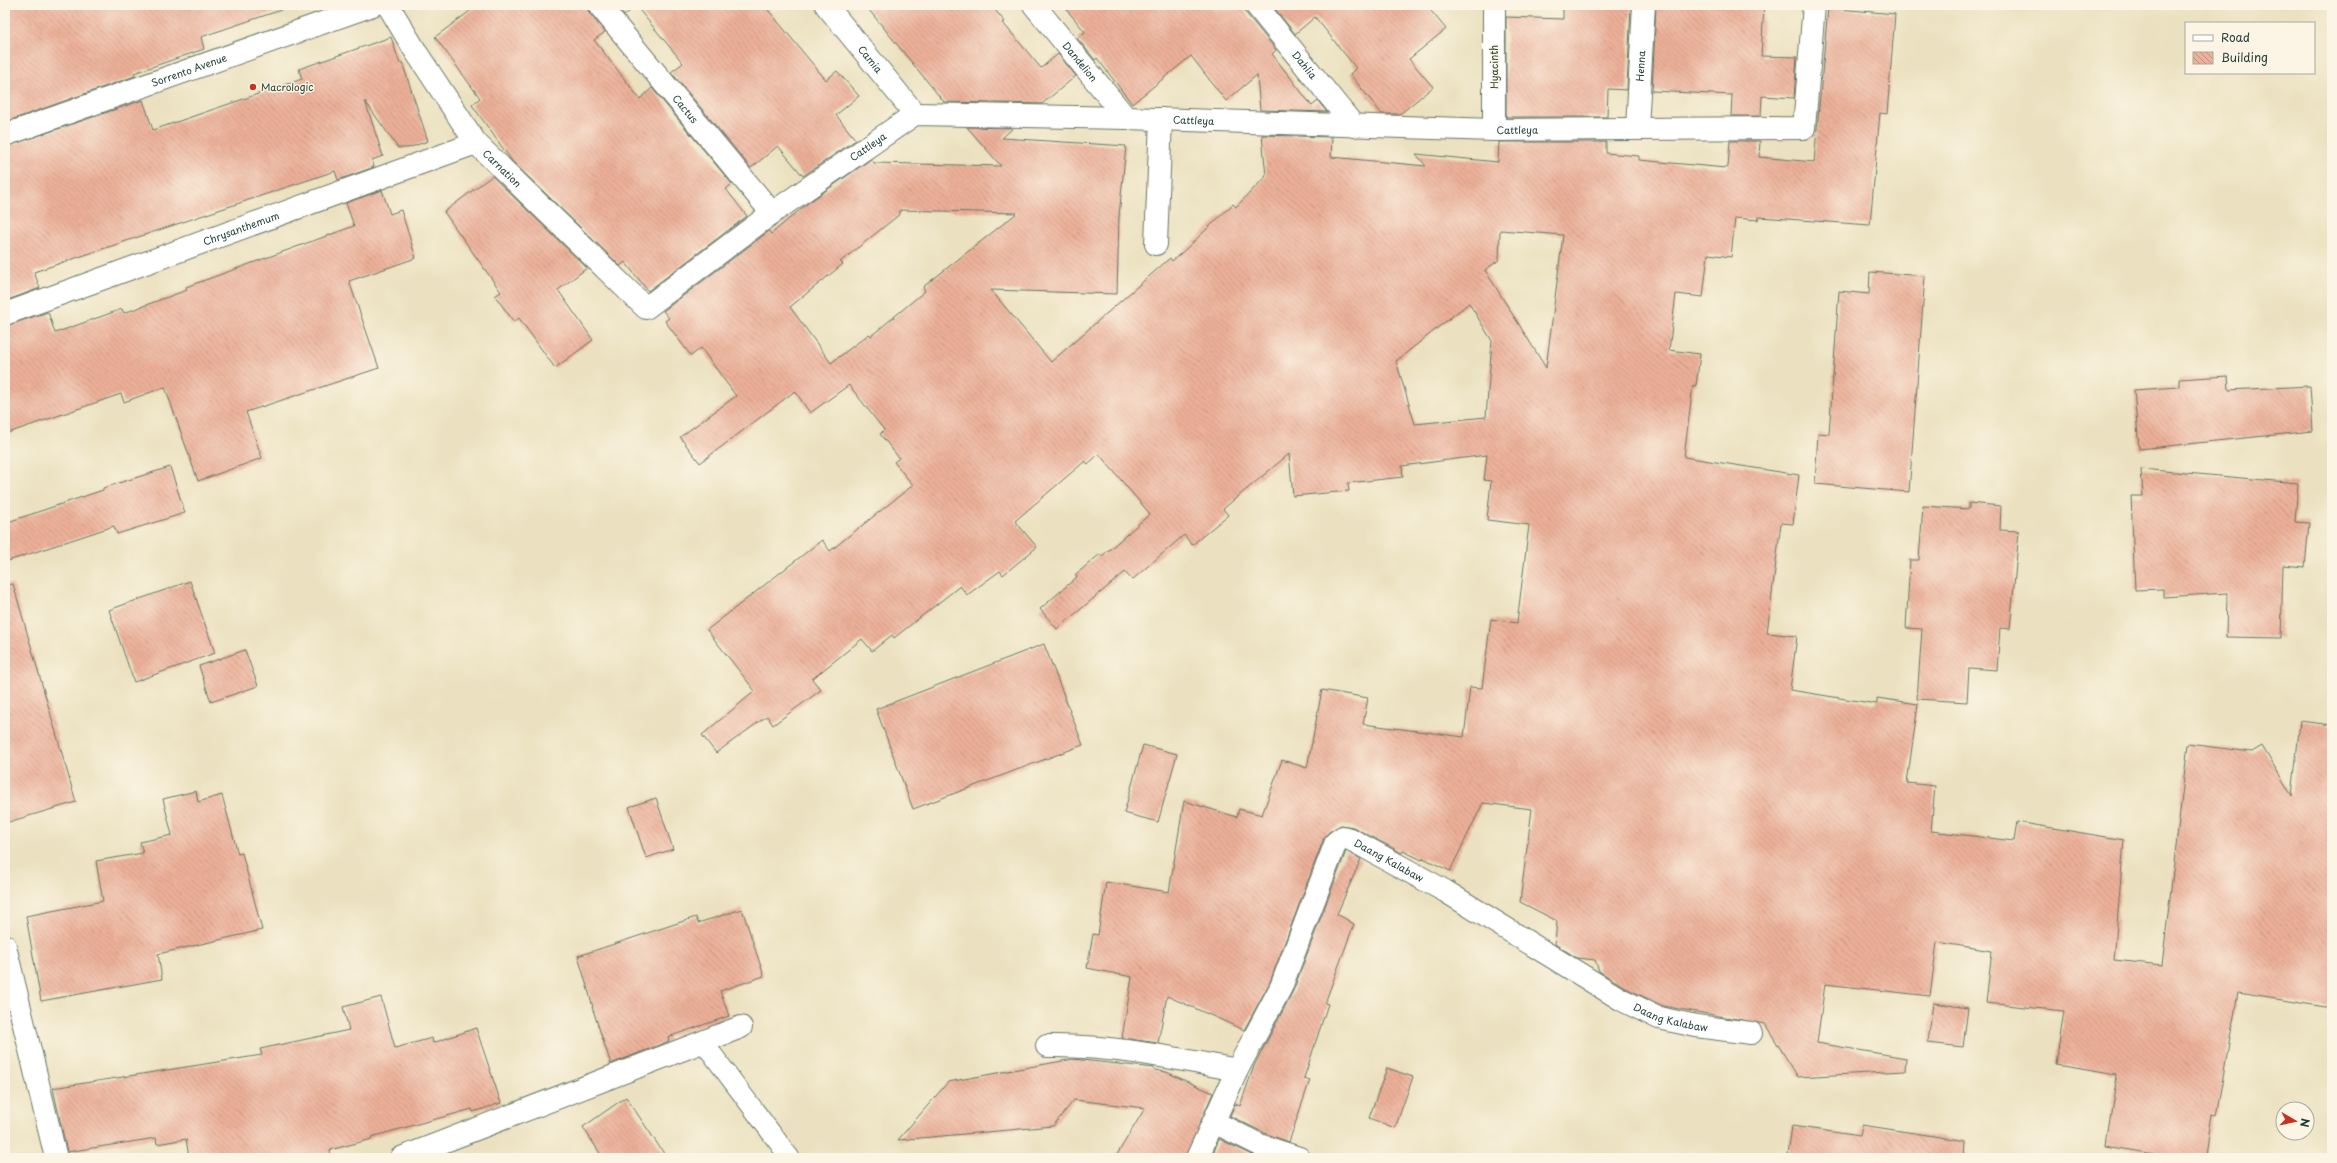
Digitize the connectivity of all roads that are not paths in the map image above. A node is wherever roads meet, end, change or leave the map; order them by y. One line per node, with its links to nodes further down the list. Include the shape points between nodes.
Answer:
1 (373, 5): 16 (street, Sorrento Avenue)
2 (388, 5): 17 (street, Carnation)
3 (599, 5): 18 (street, Cactus)
4 (826, 5): 10 (street, Camia)
5 (1034, 5): 11 (street, Dandelion)
6 (1256, 5): 13 (street, Dahlia)
7 (1494, 5): 15 (street, Hyacinth)
8 (1644, 5): 14 (street, Henna)
9 (1814, 5): 14 (street, Cattleya, via 1804,128)
10 (915, 114): 11 (street, Cattleya); 18 (street, Cattleya)
11 (1126, 118): 12 (street, Cattleya)
12 (1161, 119): 13 (street, Cattleya); 19 (street)
13 (1354, 126): 15 (street, Cattleya)
14 (1638, 128): 15 (street, Cattleya)
15 (1494, 130)
16 (5, 135)
17 (476, 143): 20 (street, Carnation); 21 (street, Chrysanthemum)
18 (772, 213): 20 (street, Cattleya)
19 (1156, 244)
20 (646, 308)
21 (5, 314)
22 (5, 946): 29 (street)
23 (741, 1027): 25 (street)
24 (1750, 1033): 27 (street, Daang Kalabaw, via 1659,1018 1622,1000 1445,891 1343,837 1336,842 1281,986)
25 (704, 1043): 30 (street); 31 (lane)
26 (1047, 1046): 27 (street, via 1088,1045 1128,1050)
27 (1237, 1070): 28 (street, Daang Kalabaw)
28 (1214, 1122): 32 (street, Daang Kalabaw); 33 (street, via 1262,1146)
29 (56, 1158)
30 (401, 1158)
31 (790, 1158)
32 (1197, 1158)
33 (1299, 1158)

